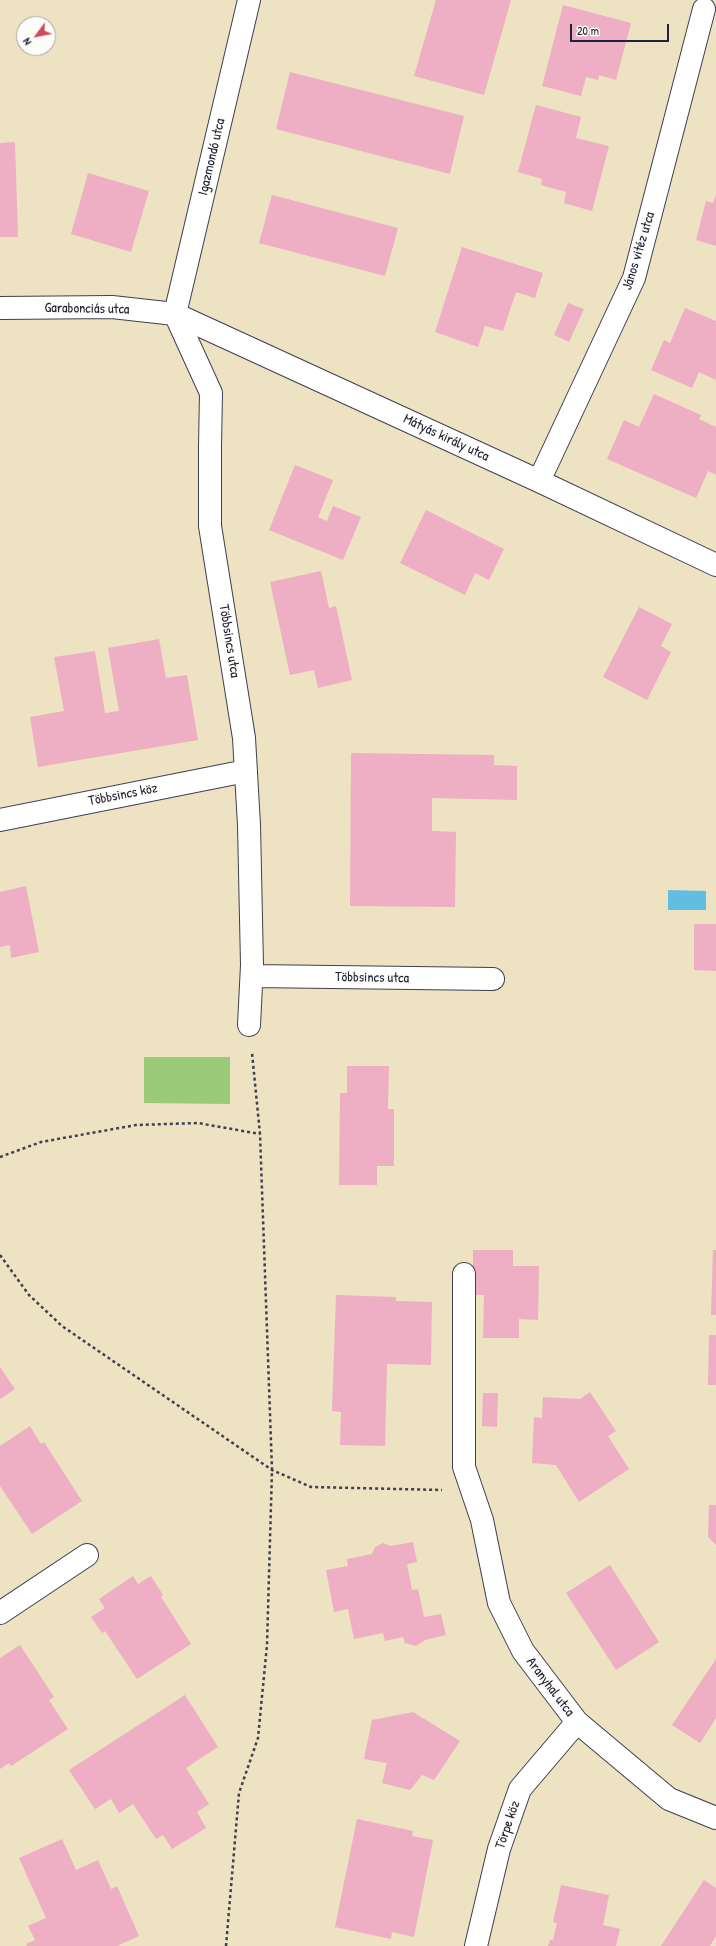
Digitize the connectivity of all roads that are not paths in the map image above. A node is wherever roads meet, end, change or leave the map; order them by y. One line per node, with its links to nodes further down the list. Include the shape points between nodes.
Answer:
1 (249, 0): 4 (street, Igazmondó utca)
2 (704, 9): 5 (street, János vitéz utca, via 634,278)
3 (0, 308): 4 (street, Garabonciás utca, via 112,307)
4 (175, 314): 5 (street, Mátyás király utca); 7 (street, Többsincs utca, via 212,393 210,526 244,738)
5 (539, 481): 6 (street, Mátyás király utca)
6 (716, 565)
7 (246, 771): 8 (street, Többsincs köz); 9 (street, Többsincs utca)
8 (0, 820)
9 (252, 976): 10 (street, Többsincs utca); 11 (street, Többsincs utca)
10 (493, 979)
11 (249, 1025)
12 (464, 1274): 15 (street, Aranyhal utca, via 464,1466 482,1520 499,1603 523,1651)
13 (87, 1556): 14 (street)
14 (0, 1613)
15 (577, 1722): 16 (street, Aranyhal utca, via 669,1799); 17 (street, Törpe köz, via 520,1789 499,1849)
16 (716, 1818)
17 (476, 1946)

